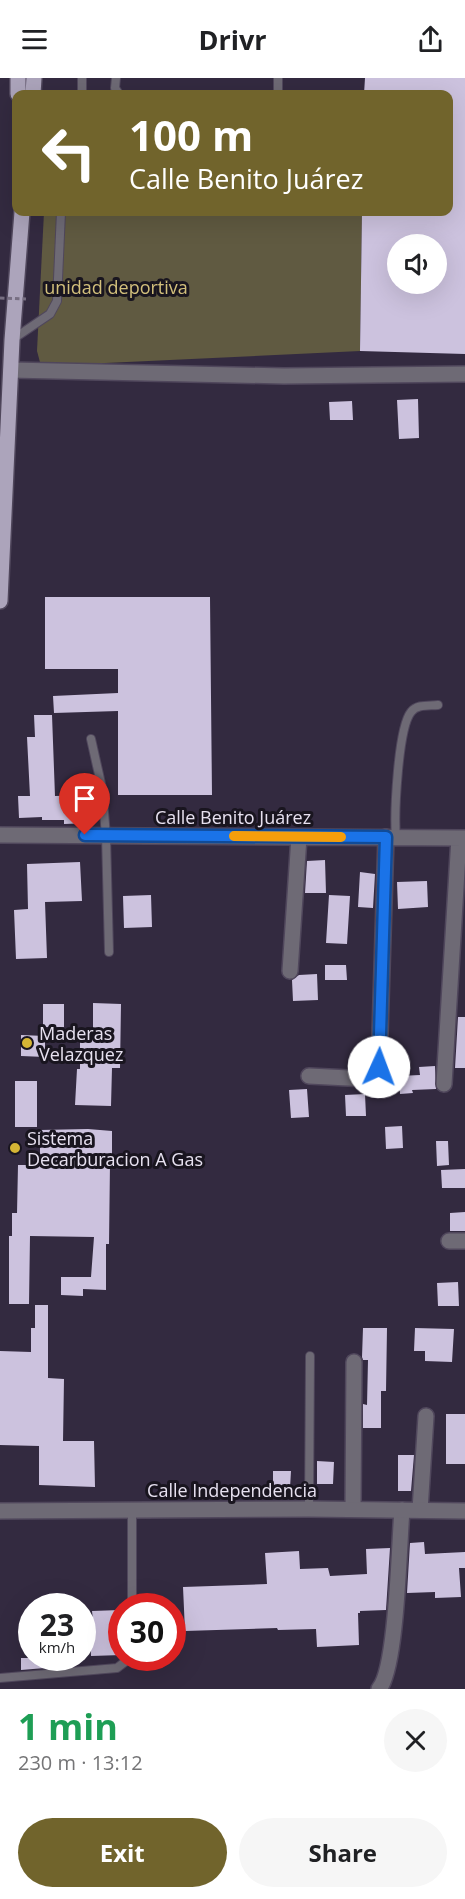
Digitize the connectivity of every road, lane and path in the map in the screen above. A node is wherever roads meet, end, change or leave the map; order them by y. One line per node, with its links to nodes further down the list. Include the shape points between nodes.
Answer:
1 (22, 216): 5 (main road)
2 (61, 216): 5 (lane, via 57,301 50,314)
3 (0, 298): 4 (path, bridge)
4 (26, 299)
5 (12, 340): 6 (main road)
6 (11, 370): 7 (street, via 284,376); 8 (main road)
7 (465, 374)
8 (0, 601)
9 (438, 705): 14 (lane, via 418,706 411,712 401,741)
10 (91, 739): 12 (lane, via 102,788)
11 (0, 835): 12 (street, Calle Benito Juárez)
12 (106, 836): 13 (street, Calle Benito Juárez); 16 (lane)
13 (298, 837): 14 (street, Calle Benito Juárez); 17 (street)
14 (391, 837): 15 (street, Calle Benito Juárez); 18 (street, via 377,1073 368,1078)
15 (462, 838): 19 (street)
16 (110, 952)
17 (290, 971)
18 (309, 1076)
19 (444, 1084)
20 (310, 1356): 24 (lane)
21 (354, 1362): 25 (street)
22 (426, 1416): 27 (street)
23 (132, 1509): 24 (street, Calle Independencia); 28 (street, Calle Independencia); 30 (lane)
24 (309, 1509): 25 (street, Calle Independencia)
25 (353, 1509): 26 (street, Calle Independencia)
26 (402, 1510): 27 (street, Calle Independencia); 33 (street, via 392,1648)
27 (420, 1510): 29 (street, Calle Independencia)
28 (0, 1511)
29 (465, 1511)
30 (132, 1593)
31 (108, 1669): 32 (lane)
32 (0, 1678)
33 (379, 1689)

